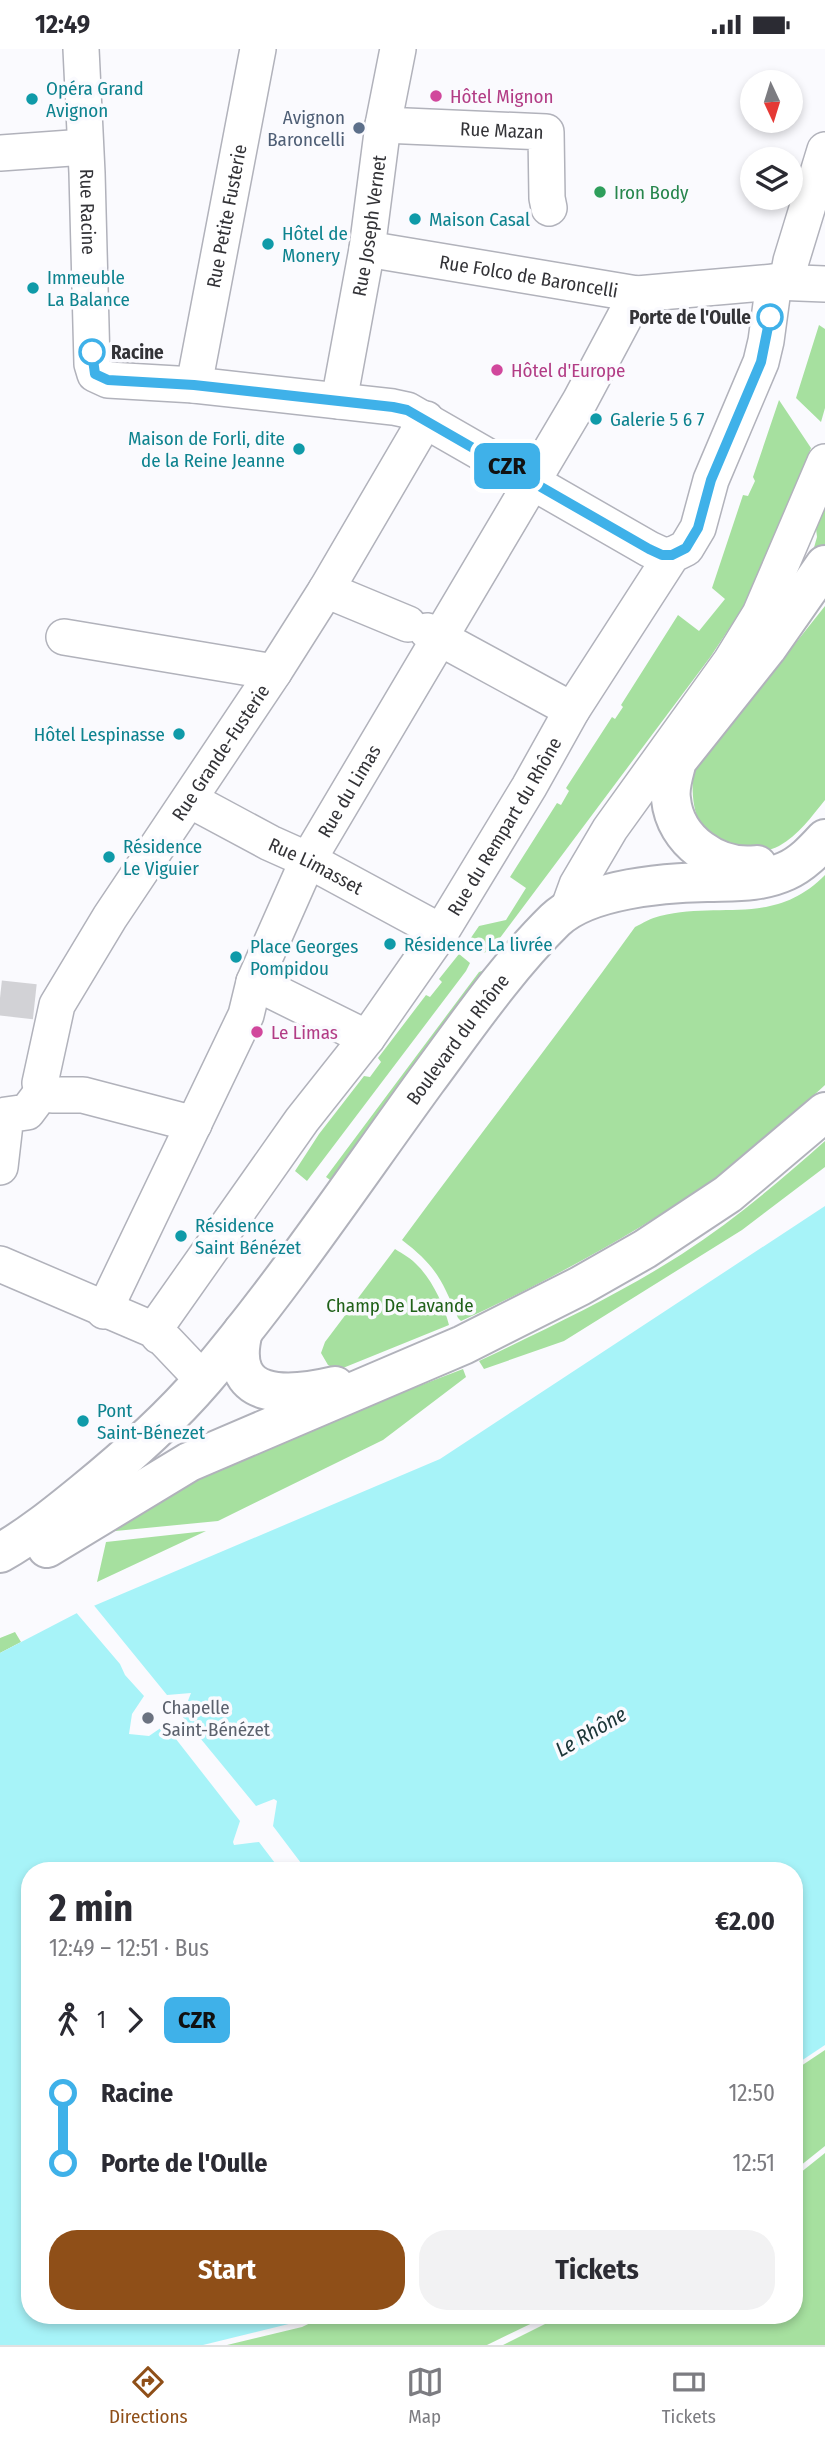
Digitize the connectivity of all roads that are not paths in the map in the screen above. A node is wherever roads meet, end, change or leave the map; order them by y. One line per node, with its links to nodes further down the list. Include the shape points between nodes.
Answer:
1 (81, 49): 5 (street, Rue Racine)
2 (258, 49): 13 (street, Rue Petite Fusterie)
3 (398, 49): 4 (street, Rue Joseph Vernet)
4 (383, 125): 8 (street, Rue Mazan, via 546,132); 9 (street, Rue Joseph Vernet)
5 (74, 148): 7 (street); 13 (street, Rue Racine, via 95,374 108,380)
6 (825, 150): 10 (street, Rue du Rempart du Rhône)
7 (0, 153)
8 (549, 208)
9 (367, 249): 12 (street, Rue Folco de Baroncelli); 14 (street, Rue Joseph Vernet)
10 (781, 282): 11 (street); 12 (street, Rue Folco de Baroncelli); 18 (street, Rue du Rempart du Rhône, via 761,362 711,480 698,528 686,548)
11 (825, 284)
12 (637, 294): 17 (street, Rue du Limas)
13 (194, 385): 14 (street)
14 (339, 401): 15 (street, via 393,407)
15 (426, 419): 17 (street); 20 (street, Rue Grande-Fusterie)
16 (825, 462): 28 (street, Boulevard du Rhône, via 760,614 610,829)
17 (531, 481): 18 (street, via 649,549); 21 (street, Rue du Limas)
18 (672, 555): 24 (street, Rue du Rempart du Rhône)
19 (825, 565): 26 (main road, via 767,648 677,761 671,799 677,819 694,845 722,863 746,867 772,863)
20 (326, 590): 21 (street); 23 (street, Rue Grande-Fusterie)
21 (425, 631): 24 (street); 27 (street, Rue du Limas)
22 (64, 636): 23 (street)
23 (274, 671): 25 (street, Rue Grande-Fusterie)
24 (572, 710): 29 (street, Rue du Rempart du Rhône)
25 (190, 800): 27 (street, Rue Limasset); 32 (street, Rue Grande-Fusterie, via 47,1004)
26 (825, 836): 28 (main road, via 810,856 787,871 761,879 618,891)
27 (309, 860): 29 (street, Rue Limasset); 30 (street, Rue du Limas)
28 (569, 907): 38 (main road, Boulevard du Rhône, via 533,943 458,1038)
29 (441, 932): 31 (street, Rue du Rempart du Rhône)
30 (254, 982): 31 (street); 34 (street, Rue du Limas, via 246,1015)
31 (367, 1038): 39 (street, Rue du Rempart du Rhône, via 302,1121)
32 (42, 1092): 34 (street, via 83,1095); 35 (street, via 27,1112 6,1115)
33 (825, 1112): 40 (main road, via 728,1194 645,1249 463,1345)
34 (194, 1123): 37 (street, Rue du Limas)
35 (0, 1167)
36 (0, 1263): 37 (street)
37 (104, 1311): 39 (street)
38 (243, 1331): 41 (main road, Boulevard du Rhône); 42 (main road, via 240,1360 251,1381 272,1392)
39 (159, 1336): 41 (street)
40 (395, 1373): 42 (main road); 43 (main road, via 189,1462)
41 (203, 1380): 42 (main road, via 236,1398); 43 (main road, Boulevard du Rhône, via 121,1462)
42 (295, 1394)
43 (6, 1561)

